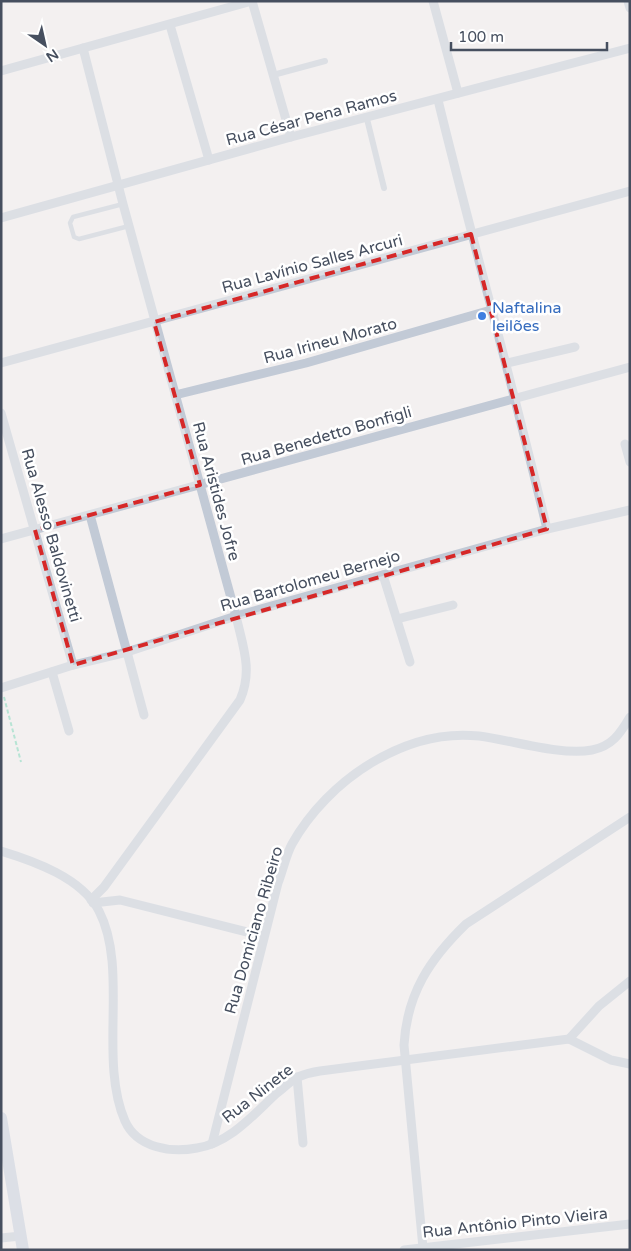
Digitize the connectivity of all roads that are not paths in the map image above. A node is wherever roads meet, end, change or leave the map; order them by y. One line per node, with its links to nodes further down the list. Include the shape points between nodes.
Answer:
1 (252, 1): 5 (street); 10 (street)
2 (433, 1): 11 (street)
3 (628, 1): 4 (street)
4 (630, 8)
5 (170, 25): 6 (street); 15 (street)
6 (83, 48): 9 (street); 16 (street, Rua Aristides Jofre)
7 (630, 48): 11 (street, Rua César Pena Ramos)
8 (325, 61): 10 (street)
9 (1, 71)
10 (273, 75): 14 (street)
11 (458, 93): 12 (street, Rua César Pena Ramos)
12 (438, 100): 13 (street, Rua César Pena Ramos); 22 (street)
13 (367, 119): 14 (street, Rua César Pena Ramos); 17 (street)
14 (291, 137): 15 (street, Rua César Pena Ramos)
15 (209, 160): 16 (street, Rua César Pena Ramos)
16 (118, 186): 19 (street, Rua Aristides Jofre); 20 (street, Rua César Pena Ramos)
17 (384, 188)
18 (630, 191): 22 (street, Rua Lavínio Salles Arcuri)
19 (123, 204): 21 (street, Rua Aristides Jofre); 21 (lane, via 73,217 70,223 74,237 79,240)
20 (1, 218)
21 (129, 226): 24 (street, Rua Aristides Jofre)
22 (471, 234): 23 (street); 24 (street, Rua Lavínio Salles Arcuri)
23 (491, 310): 27 (street); 29 (street, Rua Irineu Morato, via 306,363)
24 (154, 322): 26 (street, Rua Lavínio Salles Arcuri); 29 (street, Rua Aristides Jofre)
25 (575, 347): 27 (street)
26 (1, 363)
27 (507, 363): 30 (street)
28 (630, 368): 30 (street, Rua Benedetto Bonfigli)
29 (175, 395): 34 (street, Rua Aristides Jofre)
30 (516, 398): 34 (street, Rua Benedetto Bonfigli); 37 (street)
31 (1, 413): 38 (street, Rua Alesso Baldovinetti)
32 (625, 444): 33 (street)
33 (630, 462)
34 (200, 485): 36 (street, Rua Benedetto Bonfigli); 42 (street, Rua Aristides Jofre)
35 (630, 510): 37 (street, Rua Bartolomeu Bernejo)
36 (90, 515): 38 (street, Rua Benedetto Bonfigli); 44 (street)
37 (547, 529): 40 (street, Rua Bartolomeu Bernejo)
38 (35, 530): 39 (street, Rua Benedetto Bonfigli); 46 (street, Rua Alesso Baldovinetti)
39 (1, 539)
40 (383, 575): 42 (street, Rua Bartolomeu Bernejo); 43 (street)
41 (453, 605): 43 (street)
42 (236, 616): 44 (street, Rua Bartolomeu Bernejo); 54 (street, Rua Aristides Jofre, via 248,671 240,700)
43 (397, 619): 45 (street)
44 (127, 652): 46 (street, Rua Bartolomeu Bernejo); 49 (street)
45 (410, 662)
46 (73, 665): 47 (street, Rua Bartolomeu Bernejo)
47 (52, 672): 48 (street, Rua Bartolomeu Bernejo); 51 (street)
48 (1, 688)
49 (144, 715)
50 (630, 717): 55 (street, Rua Domiciano Ribeiro, via 613,742 590,751 479,736 450,736 425,740 374,762 340,786 313,814 292,844)
51 (69, 731)
52 (630, 817): 58 (street, via 491,906 444,946 429,966 405,1021)
53 (1, 851): 54 (street, Rua Ninete, via 60,874)
54 (92, 901): 55 (street, via 120,900); 63 (street, Rua Ninete, via 104,925 108,945 114,1070 118,1100 126,1122 139,1138 153,1146 186,1150)
55 (263, 936): 63 (street, Rua Domiciano Ribeiro)
56 (630, 981): 57 (street, via 599,1006)
57 (569, 1039): 58 (street, Rua Ninete); 59 (street, via 611,1060)
58 (406, 1059): 60 (street, Rua Ninete, via 327,1069); 67 (street)
59 (630, 1064)
60 (297, 1077): 62 (street); 63 (street, Rua Ninete, via 238,1128)
61 (1, 1118): 65 (main road)
62 (303, 1143)
63 (212, 1144)
64 (630, 1224): 67 (street, Rua Antônio Pinto Vieira)
65 (21, 1236): 66 (street); 68 (main road)
66 (1, 1238)
67 (423, 1248): 69 (street, Rua Antônio Pinto Vieira)
68 (23, 1250)
69 (404, 1250)

